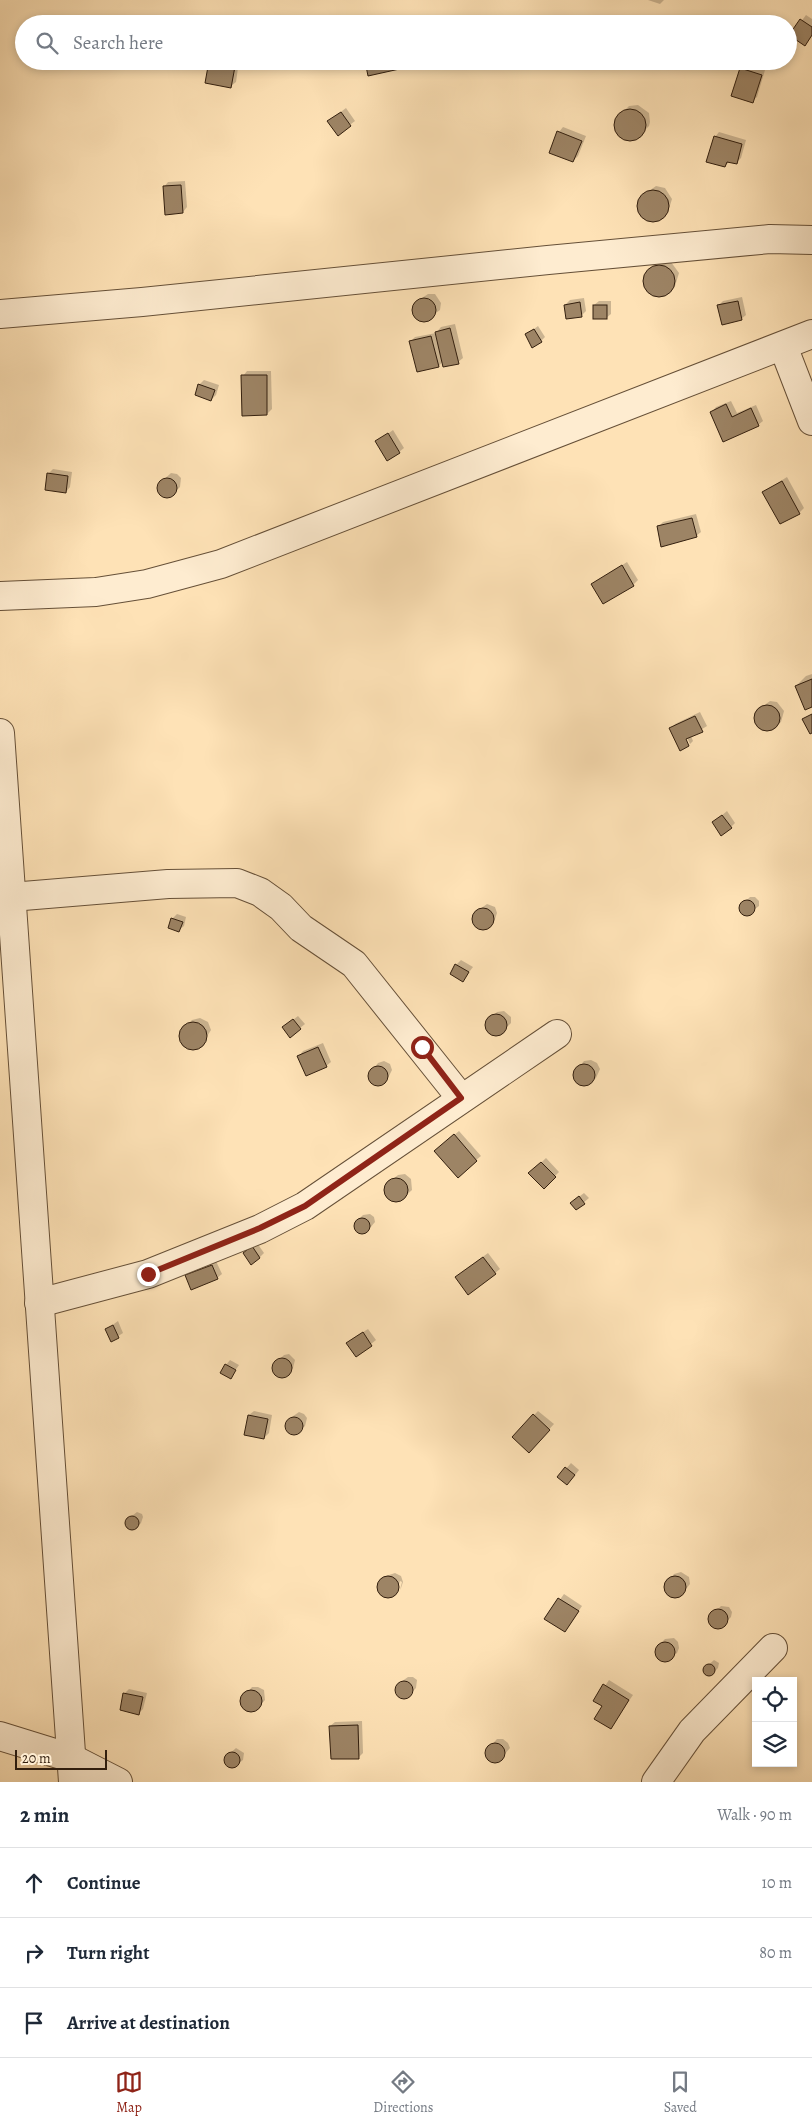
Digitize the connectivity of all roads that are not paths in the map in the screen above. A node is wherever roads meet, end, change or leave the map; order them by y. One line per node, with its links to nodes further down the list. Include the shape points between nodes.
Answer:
1 (812, 240): 2 (street, via 770,239)
2 (0, 314)
3 (812, 334): 4 (street)
4 (783, 346): 5 (street); 6 (street, via 221,564 147,584 96,592)
5 (812, 421)
6 (0, 596)
7 (0, 733): 8 (street)
8 (11, 897): 10 (street, via 168,884 237,883 260,892 281,907 301,928 354,964); 11 (street)
9 (557, 1034): 10 (street)
10 (461, 1098): 11 (street, via 305,1206 260,1228 148,1274)
11 (40, 1303): 14 (street)
12 (773, 1648): 16 (street, via 692,1731)
13 (0, 1736): 14 (street)
14 (72, 1770): 15 (street)
15 (118, 1782)
16 (656, 1782)

